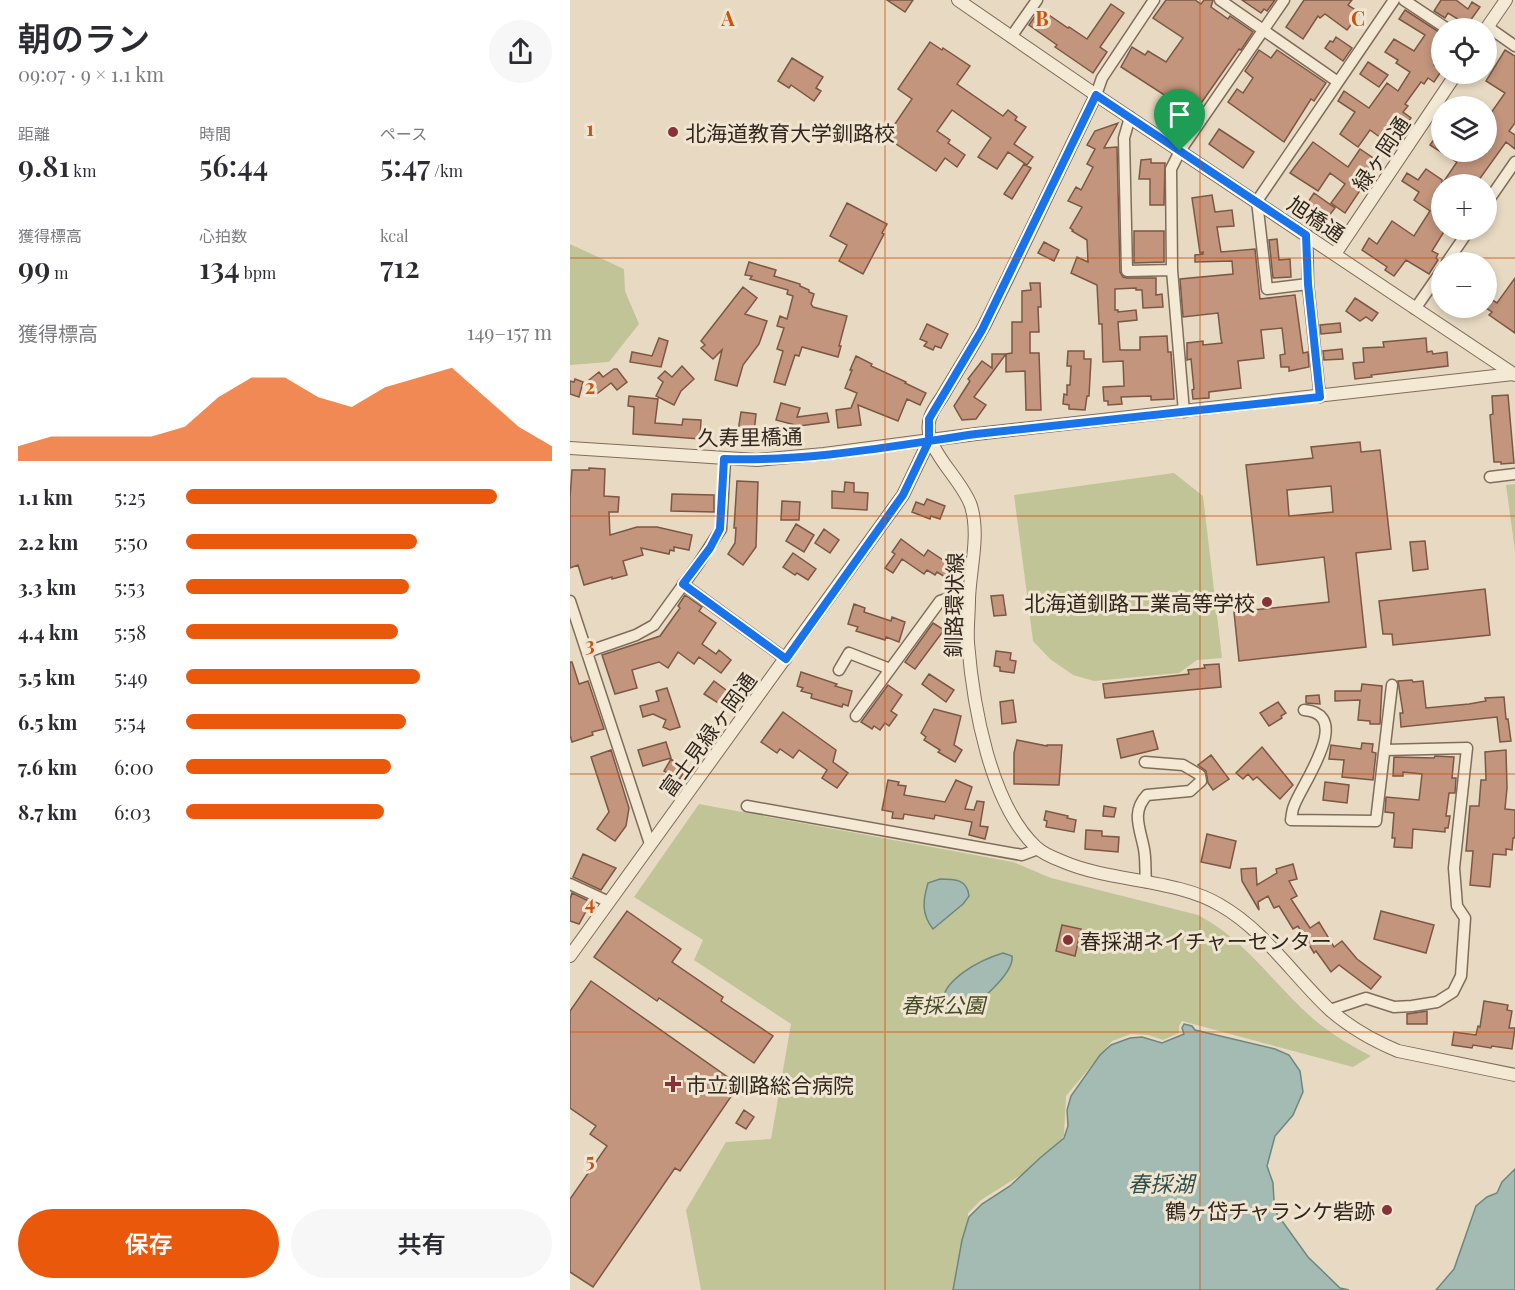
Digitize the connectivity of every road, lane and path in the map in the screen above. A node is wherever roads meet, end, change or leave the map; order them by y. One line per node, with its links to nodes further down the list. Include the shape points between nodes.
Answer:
1 (958, 0): 13 (street)
2 (1037, 0): 13 (street)
3 (1154, 0): 17 (street, via 1102,78)
4 (1220, 0): 11 (street)
5 (1284, 0): 11 (street)
6 (1394, 0): 15 (street)
7 (1404, 0): 9 (street)
8 (1506, 0): 10 (street)
9 (1431, 18)
10 (1494, 18)
11 (1264, 30): 15 (street); 19 (street)
12 (1497, 34): 14 (street)
13 (1011, 37): 17 (street)
14 (1515, 46)
15 (1338, 82): 22 (street)
16 (1449, 84): 24 (street, 緑ヶ岡通)
17 (1096, 95): 18 (street, 旭橋通); 32 (street, via 982,330 929,419)
18 (1130, 117): 19 (street, 旭橋通); 25 (street, via 1124,138 1127,271)
19 (1180, 151): 22 (street, 旭橋通); 25 (street, via 1171,169)
20 (1515, 162): 21 (street)
21 (1497, 188)
22 (1257, 201): 23 (street, 旭橋通); 26 (street, via 1267,289)
23 (1306, 235): 24 (street, 旭橋通); 26 (street)
24 (1335, 254): 28 (street, 旭橋通)
25 (1172, 270): 31 (street)
26 (1308, 284): 30 (street)
27 (1431, 286): 28 (street)
28 (1415, 309): 29 (street, 旭橋通)
29 (1514, 374): 30 (street, 久寿里橋通)
30 (1320, 397): 31 (street, 久寿里橋通)
31 (1184, 412): 32 (street, 久寿里橋通)
32 (929, 441): 34 (street, 久寿里橋通, via 757,460); 38 (street, 釧路環状線, via 961,485 971,507 974,530); 41 (street, 富士見緑ヶ岡通, via 903,495)
33 (570, 448): 34 (street, 久寿里橋通)
34 (724, 459): 37 (street, via 720,529)
35 (1515, 474): 36 (street)
36 (1490, 477)
37 (683, 584): 40 (street, via 654,625); 41 (street)
38 (969, 592): 42 (street, via 940,600); 51 (street, 釧路環状線, via 968,640 986,750 1010,812)
39 (570, 602): 40 (street)
40 (587, 652): 50 (street)
41 (786, 659): 50 (street, 富士見緑ヶ岡通)
42 (890, 669): 43 (street, via 849,653); 46 (street)
43 (839, 670)
44 (1392, 685): 47 (street)
45 (1304, 710): 47 (street, via 1321,716 1326,735 1291,820 1376,821)
46 (856, 716)
47 (1385, 750): 56 (street, via 1467,748 1454,868 1457,906 1465,918 1461,976 1453,992 1437,1002 1394,1007 1366,998)
48 (1145, 762): 52 (street, via 1183,765 1200,775 1201,781 1190,790 1147,795 1141,801 1137,824 1145,851)
49 (747, 806): 51 (street, via 1022,855)
50 (650, 844): 54 (street, 富士見緑ヶ岡通)
51 (1038, 849): 52 (street, 釧路環状線, via 1074,866)
52 (1146, 882): 56 (street, 釧路環状線, via 1222,905 1263,940)
53 (570, 884): 54 (street)
54 (609, 902): 55 (street, 富士見緑ヶ岡通)
55 (570, 957)
56 (1330, 1010): 57 (street, 釧路環状線, via 1398,1051)
57 (1515, 1073)

